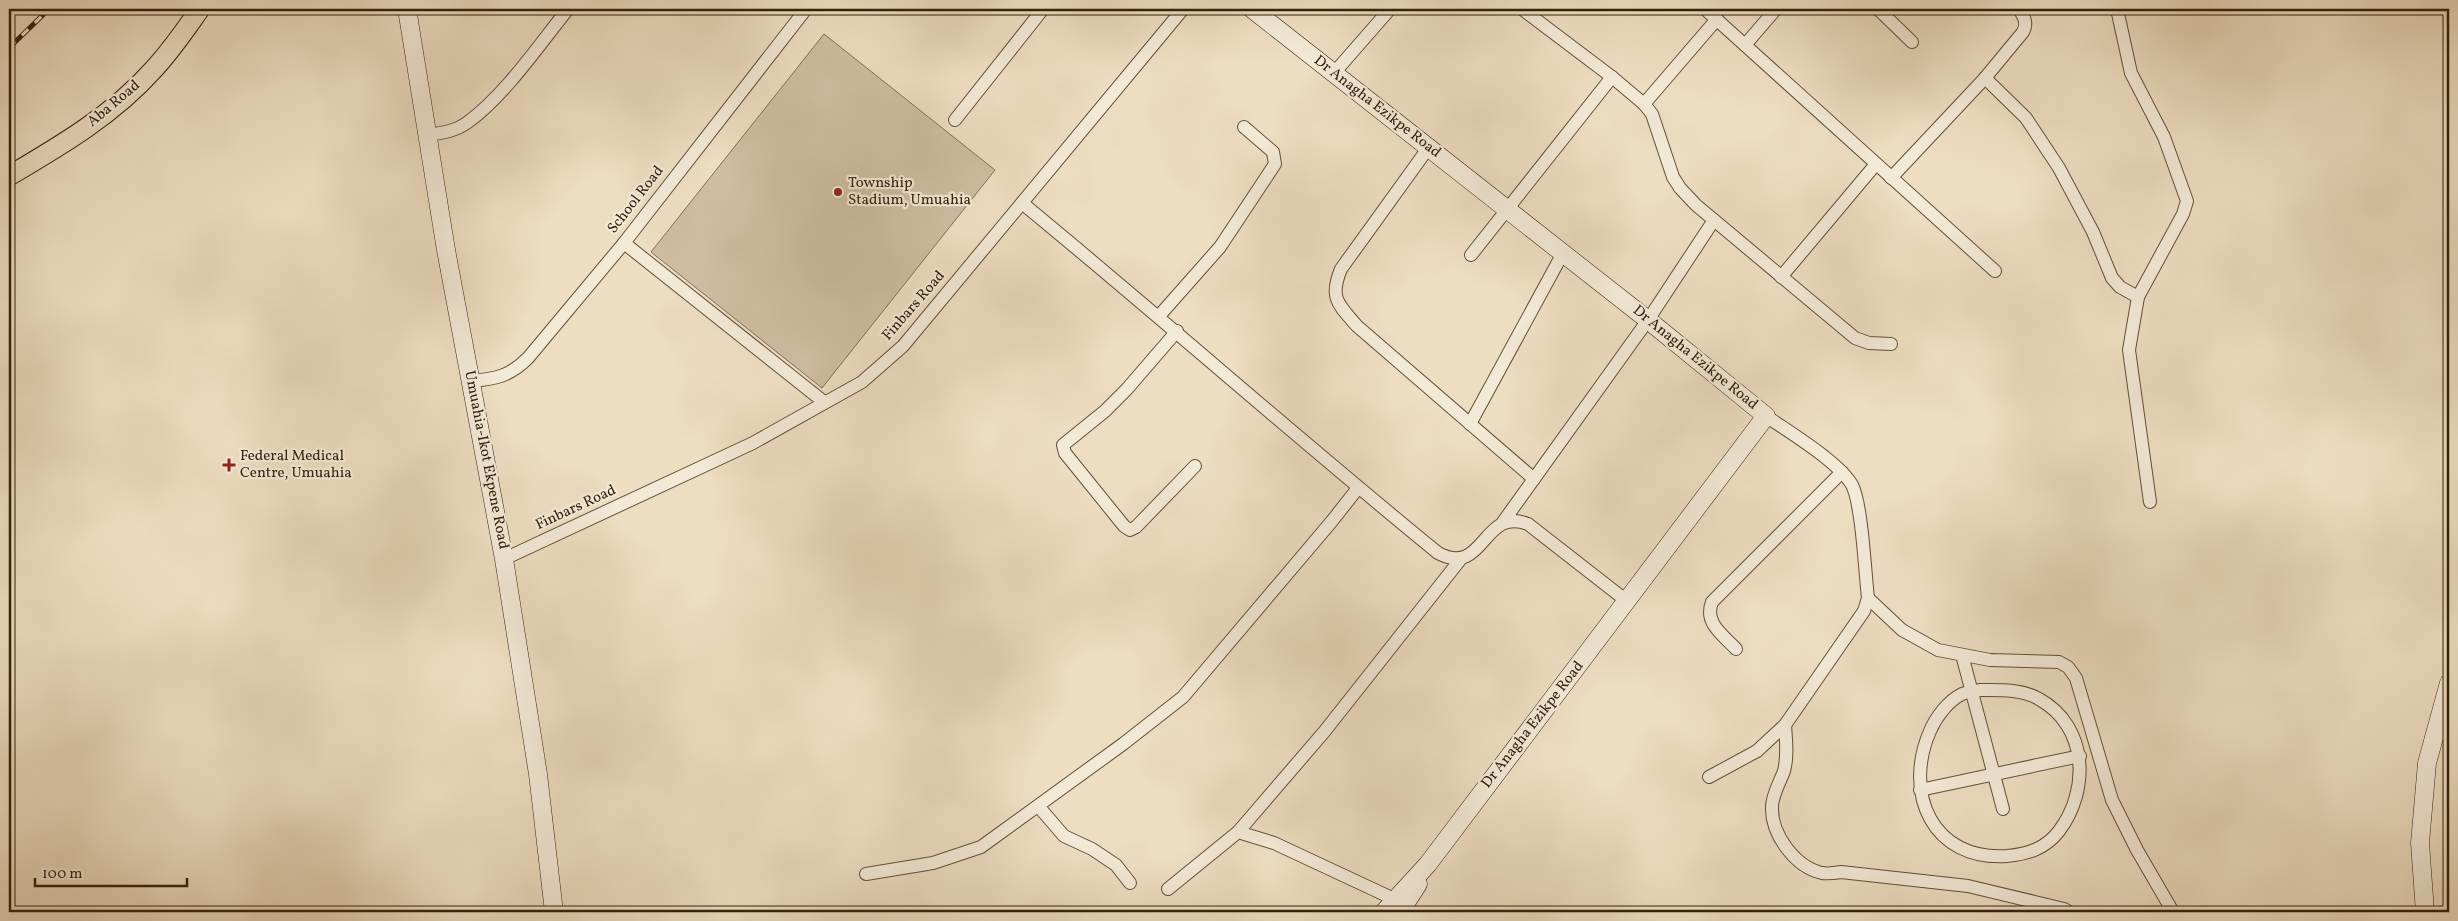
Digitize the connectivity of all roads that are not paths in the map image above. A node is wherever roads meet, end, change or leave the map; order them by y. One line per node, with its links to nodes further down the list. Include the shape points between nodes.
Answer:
1 (186, 9): 27 (main road, Aba Road, via 145,63 120,87 68,126)
2 (200, 9): 29 (main road, Aba Road, via 153,70 127,96 75,136)
3 (407, 9): 25 (street, Umuahia-Ikot Ekpene Road)
4 (568, 9): 25 (street, via 508,84 467,122 446,133)
5 (806, 9): 34 (street, School Road)
6 (1043, 9): 23 (street)
7 (1183, 9): 31 (street, Finbars Road)
8 (1252, 9): 19 (street, Dr Anagha Ezikpe Road)
9 (1390, 9): 19 (street)
10 (1522, 9): 20 (street)
11 (1705, 9): 16 (street)
12 (1776, 9): 18 (street)
13 (1878, 9): 17 (street)
14 (2019, 9): 21 (street, via 2026,27)
15 (2117, 9): 39 (street, via 2131,74 2164,137 2187,201)
16 (1717, 19): 18 (street); 22 (street)
17 (1912, 42)
18 (1745, 45): 28 (street)
19 (1334, 74): 26 (street, Dr Anagha Ezikpe Road)
20 (1612, 77): 22 (street); 32 (street)
21 (1985, 78): 30 (street); 39 (street, via 2026,118 2059,168 2093,232 2112,278 2120,287)
22 (1644, 104): 33 (street, via 1652,114 1672,177)
23 (955, 120)
24 (1244, 127): 40 (street, via 1273,152 1275,164 1220,247)
25 (428, 136): 44 (street, Umuahia-Ikot Ekpene Road)
26 (1429, 147): 32 (street, Dr Anagha Ezikpe Road); 47 (street, via 1341,269 1334,285 1336,298 1357,326)
27 (9, 163)
28 (1876, 164): 30 (street); 38 (street)
29 (9, 176)
30 (1891, 178): 37 (street)
31 (1022, 203): 40 (street); 45 (street, Finbars Road, via 903,346 862,382)
32 (1508, 210): 35 (street, Dr Anagha Ezikpe Road); 36 (street)
33 (1714, 220): 38 (street); 41 (street)
34 (624, 243): 44 (street, School Road, via 514,371 492,379); 45 (street)
35 (1563, 254): 41 (street, Dr Anagha Ezikpe Road); 47 (street)
36 (1471, 255)
37 (1995, 271)
38 (1781, 277): 43 (street, via 1855,338 1869,343)
39 (2138, 297): 52 (street, via 2129,350)
40 (1159, 316): 42 (street)
41 (1648, 320): 46 (street, Dr Anagha Ezikpe Road); 50 (street)
42 (1177, 331): 48 (street, via 1116,400 1062,445 1064,453 1130,530); 51 (street)
43 (1892, 344)
44 (471, 381): 54 (street, Umuahia-Ikot Ekpene Road)
45 (824, 402): 54 (street, Finbars Road, via 753,443)
46 (1766, 416): 49 (street); 57 (street, Dr Anagha Ezikpe Road)
47 (1470, 424): 50 (street)
48 (1195, 466)
49 (1842, 472): 56 (street, via 1852,486 1857,503); 58 (street, via 1712,602 1708,611 1711,623)
50 (1534, 479): 53 (street)
51 (1358, 488): 55 (street, via 1438,553 1451,560); 67 (street, via 1183,697)
52 (2150, 502)
53 (1510, 518): 55 (street); 57 (street, via 1528,524)
54 (504, 559): 74 (street, Umuahia-Ikot Ekpene Road, via 538,774)
55 (1460, 560): 69 (street, via 1324,732)
56 (1868, 598): 59 (street, via 1902,630 1938,650); 62 (street, via 1864,611)
57 (1628, 602): 73 (street, Dr Anagha Ezikpe Road)
58 (1736, 649)
59 (1962, 654): 61 (street); 76 (street, via 1990,660 2059,662 2068,667 2076,678 2112,800 2136,850)
60 (2449, 683): 77 (street, via 2427,763 2420,843)
61 (1971, 692): 63 (street, via 2003,690 2038,698 2066,723); 64 (street); 66 (street, via 1948,704 1933,724 1921,756)
62 (1786, 725): 65 (street, via 1757,751); 75 (street, via 1787,747 1784,769 1772,806 1773,823 1786,847 1806,867 1824,874 1841,872 1968,886)
63 (2080, 756): 64 (street); 66 (street, via 2080,785 2068,817 2047,845 2022,854 1990,856 1957,846 1933,823)
64 (1994, 774): 66 (street); 68 (street)
65 (1710, 777)
66 (1920, 790)
67 (1039, 807): 70 (street, via 981,847 934,863); 71 (street, via 1064,836 1116,865)
68 (2003, 809)
69 (1238, 832): 72 (street); 73 (street, via 1274,842)
70 (866, 874)
71 (1130, 883)
72 (1168, 889)
73 (1393, 908)
74 (554, 912)
75 (2069, 912)
76 (2173, 912)
77 (2425, 912)

